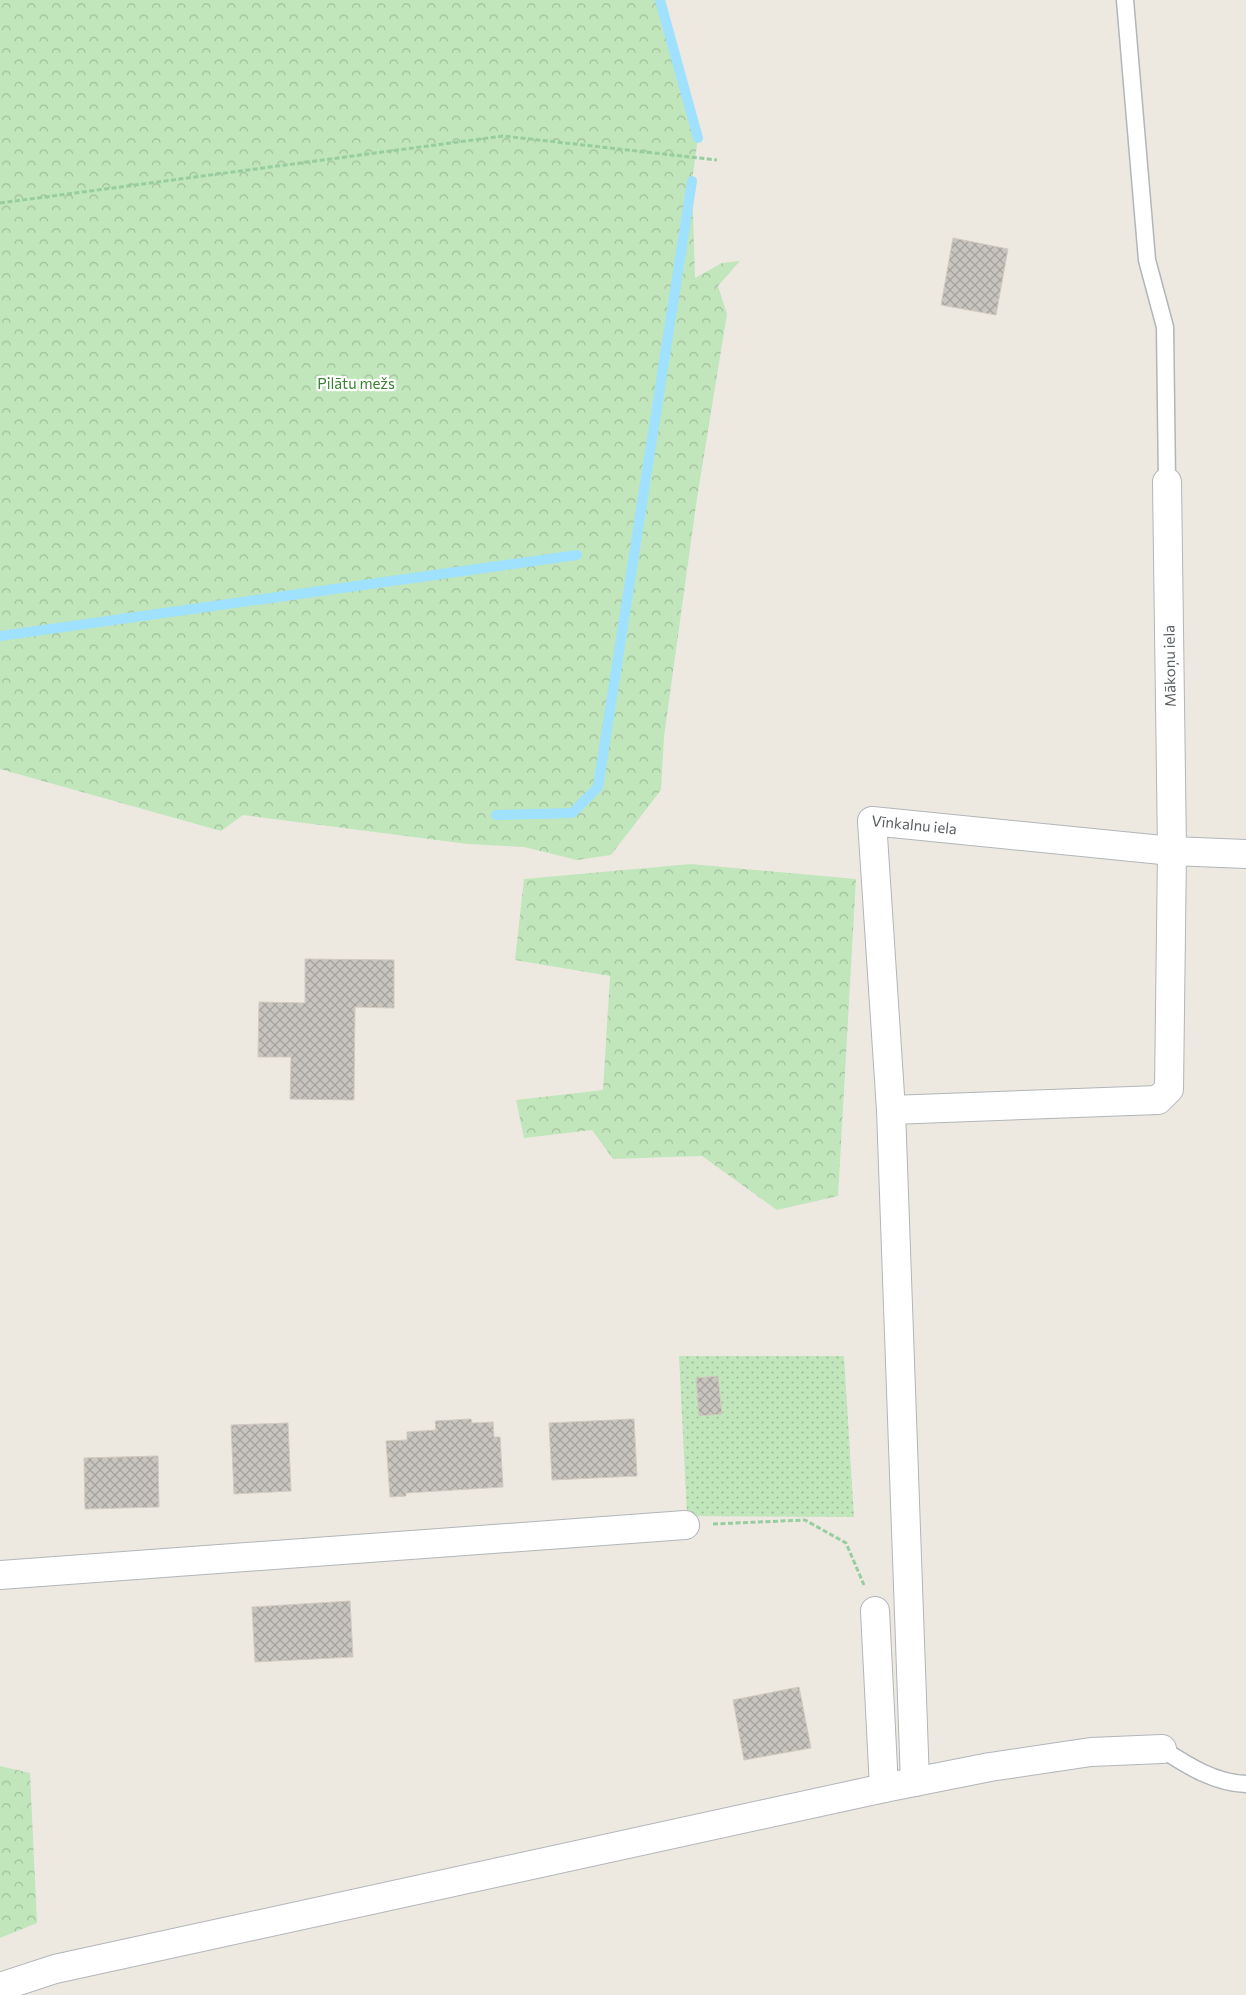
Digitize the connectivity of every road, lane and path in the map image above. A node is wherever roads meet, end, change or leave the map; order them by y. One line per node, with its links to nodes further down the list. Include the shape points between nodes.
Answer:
1 (1125, 0): 4 (lane, via 1147,260 1165,327)
2 (718, 160): 3 (path, via 502,136)
3 (0, 203)
4 (1167, 482): 5 (street, Mākoņu iela)
5 (1172, 851): 6 (street, Vīnkalnu iela); 7 (street, Mākoņu iela, via 1169,1089 1158,1100); 7 (street, Vīnkalnu iela, via 872,821)
6 (1246, 854)
7 (891, 1110): 12 (street)
8 (685, 1525): 9 (street); 10 (path, via 805,1520 846,1544)
9 (0, 1575)
10 (875, 1611): 14 (street)
11 (1162, 1749): 12 (street, via 1091,1752); 13 (lane, via 1195,1771)
12 (916, 1782): 14 (street)
13 (1246, 1784)
14 (884, 1788): 15 (street, via 55,1969)
15 (0, 1987)

